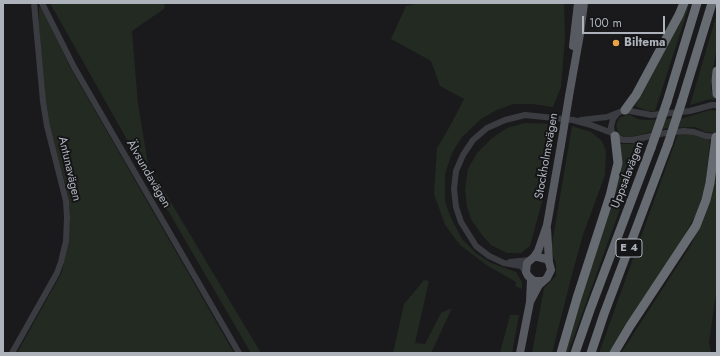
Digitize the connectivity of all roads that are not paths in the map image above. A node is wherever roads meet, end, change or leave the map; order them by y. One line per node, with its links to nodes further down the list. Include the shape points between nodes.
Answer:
1 (34, 3): 23 (street, Antunavägen, via 45,114 66,201 66,241 57,273)
2 (42, 3): 24 (street, Älvsundavägen, via 74,67)
3 (578, 3): 9 (main road, Stockholmsvägen)
4 (584, 3): 9 (main road, Stockholmsvägen)
5 (684, 3): 12 (highway, via 636,95)
6 (697, 3): 27 (highway, Uppsalavägen / E 4, bridge, via 652,148)
7 (712, 3): 28 (highway, E 4, bridge, via 668,144)
8 (717, 71): 10 (highway)
9 (569, 93): 16 (main road, Stockholmsvägen, bridge)
10 (717, 94)
11 (717, 105): 12 (street, via 651,115)
12 (622, 111): 13 (street, via 592,120); 14 (street, via 613,119)
13 (573, 120): 14 (street); 19 (street, via 525,115 505,120 487,128 473,140 463,154 456,172 454,189 461,222 476,246)
14 (613, 135): 15 (street, via 623,140 632,140 684,131); 26 (highway, via 618,163)
15 (716, 137): 29 (highway, via 710,183 696,226)
16 (547, 225): 17 (main road, Stockholmsvägen, via 538,251); 18 (main road, Stockholmsvägen)
17 (532, 258): 18 (main road, via 542,257); 19 (street); 20 (main road, via 526,268)
18 (549, 262): 21 (main road, via 550,274)
19 (504, 263): 20 (street, via 521,266)
20 (529, 276): 21 (main road, via 539,281); 22 (main road)
21 (543, 280): 22 (main road)
22 (530, 302): 25 (main road)
23 (12, 353)
24 (239, 353)
25 (520, 353)
26 (561, 353)
27 (575, 353)
28 (591, 353)
29 (614, 353)

